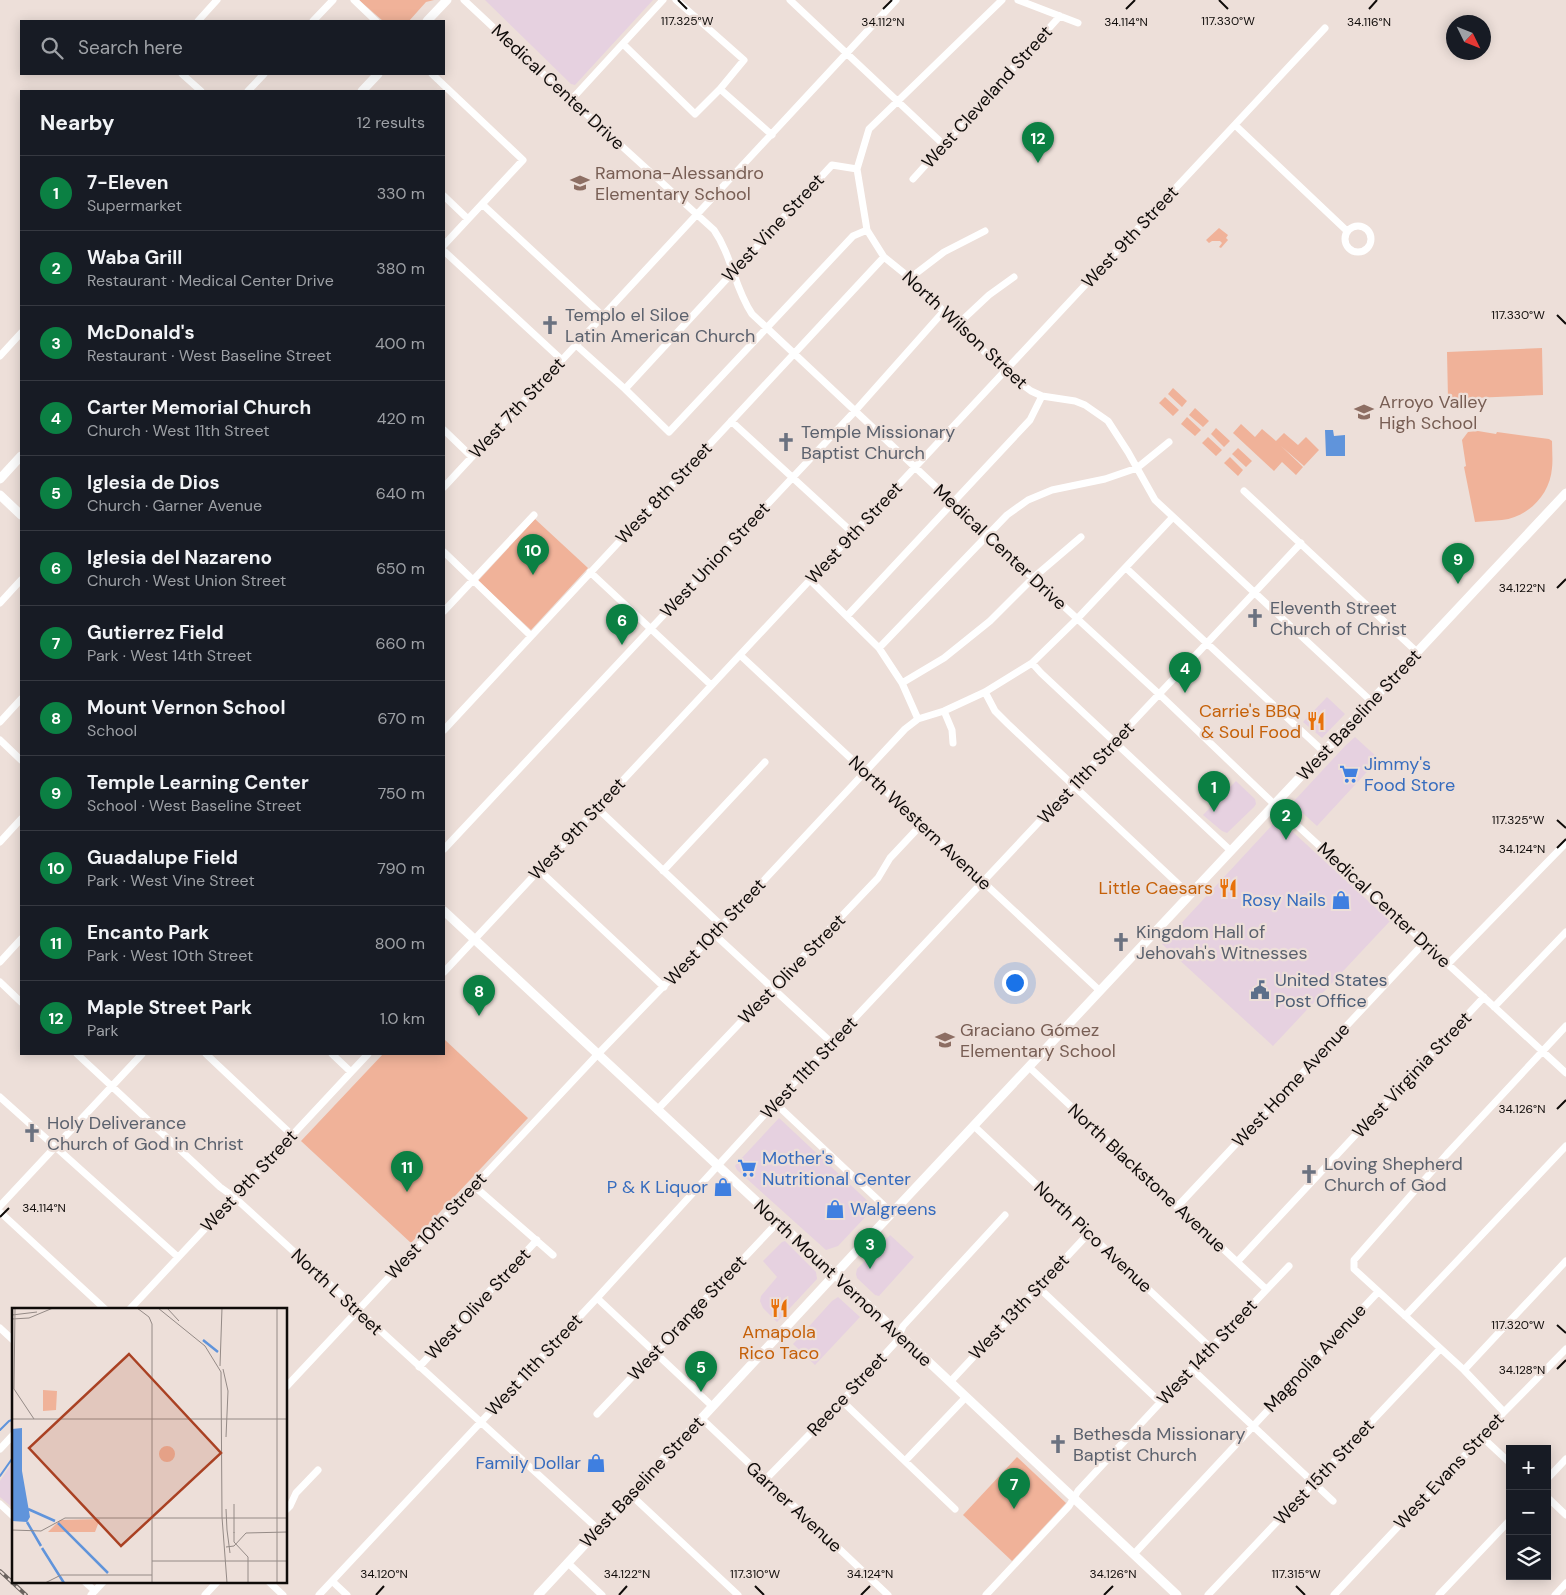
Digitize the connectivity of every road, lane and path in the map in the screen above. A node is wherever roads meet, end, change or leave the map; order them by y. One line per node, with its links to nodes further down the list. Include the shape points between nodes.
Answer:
1 (217, 0): 13 (street)
2 (333, 0): 14 (street)
3 (354, 0): 15 (street)
4 (447, 0): 16 (main road)
5 (464, 0): 29 (street, Medical Center Drive)
6 (663, 0): 19 (street)
7 (676, 0): 25 (street, via 744,60)
8 (790, 0): 20 (street)
9 (896, 0): 20 (street, West 7th Street)
10 (1002, 0): 30 (street)
11 (1018, 0): 12 (street)
12 (1060, 16): 17 (street); 33 (street, West Cleveland Street)
13 (199, 20)
14 (314, 20)
15 (375, 20)
16 (428, 20)
17 (1078, 23)
18 (1325, 28): 31 (street, West 9th Street)
19 (623, 44): 25 (street, via 695,114); 29 (street)
20 (847, 53): 30 (street); 32 (street, West 7th Street)
21 (183, 75): 26 (street)
22 (263, 75): 27 (street)
23 (377, 75): 28 (main road)
24 (433, 75): 37 (street, via 523,160)
25 (720, 89): 32 (street)
26 (200, 90)
27 (249, 90)
28 (363, 90)
29 (571, 100): 38 (street, Medical Center Drive)
30 (898, 101): 33 (street); 34 (street, via 869,130)
31 (1235, 125): 42 (street); 58 (street, West 9th Street)
32 (772, 135): 38 (street, West 7th Street)
33 (944, 145): 35 (street, West Cleveland Street)
34 (857, 169): 40 (street, North Wilson Street); 46 (street, West Vine Street, via 832,165)
35 (913, 179)
36 (445, 197): 39 (street)
37 (482, 204): 39 (street); 50 (street)
38 (697, 216): 46 (street, Medical Center Drive, via 714,230 722,242); 50 (street, West 7th Street)
39 (468, 219): 43 (street)
40 (867, 230): 45 (street, North Wilson Street); 52 (street, via 853,236)
41 (985, 231): 48 (street, via 944,252)
42 (1347, 231)
43 (445, 245)
44 (445, 252): 57 (street)
45 (884, 257): 48 (street, North Wilson Street); 55 (street, West 8th Street)
46 (733, 271): 52 (street, Medical Center Drive, via 744,302); 59 (street, West Vine Street)
47 (1014, 277): 51 (street)
48 (910, 278): 49 (street, North Wilson Street)
49 (943, 312): 51 (street, North Wilson Street); 61 (street, West Union Street)
50 (603, 316): 54 (street, West 7th Street)
51 (957, 325): 58 (street, North Wilson Street)
52 (766, 327): 55 (street, Medical Center Drive); 59 (street, via 669,432)
53 (20, 334): 56 (street)
54 (576, 345): 57 (street, West 7th Street); 59 (street)
55 (794, 354): 61 (street, Medical Center Drive); 62 (street, West 8th Street)
56 (0, 356)
57 (562, 360): 66 (street, West 7th Street)
58 (1004, 371): 60 (street, North Wilson Street); 67 (street, West 9th Street)
59 (625, 389)
60 (1042, 396): 68 (street, North Wilson Street, via 1075,401 1108,421); 75 (street, via 1030,420)
61 (855, 411): 67 (street, Medical Center Drive); 69 (street, West Union Street)
62 (731, 420): 69 (street); 85 (street, West 8th Street)
63 (445, 431): 66 (street)
64 (1169, 442): 68 (street)
65 (20, 457): 70 (main road)
66 (472, 457): 71 (street, West 7th Street)
67 (915, 468): 75 (street, Medical Center Drive); 79 (street, West 9th Street)
68 (1136, 468): 78 (street, North Wilson Street, via 1155,500); 80 (street, via 1105,479 1052,490 1028,500 1006,515)
69 (793, 477): 79 (street); 95 (street, West Union Street)
70 (0, 479)
71 (445, 486)
72 (1244, 491): 82 (street)
73 (1566, 493): 99 (main road, West Baseline Street)
74 (0, 495): 76 (main road)
75 (953, 503): 80 (street, Medical Center Drive); 93 (street)
76 (20, 514)
77 (534, 515): 87 (street)
78 (1173, 518): 84 (street, West 10th Street); 90 (street, North Wilson Street)
79 (854, 534): 89 (street, West 9th Street)
80 (988, 536): 86 (street, Medical Center Drive); 98 (street)
81 (1080, 537): 86 (street)
82 (1301, 543): 90 (street, West 11th Street); 99 (street)
83 (445, 553): 87 (street)
84 (1126, 568): 94 (street, West 10th Street); 97 (street)
85 (590, 572): 95 (street); 96 (street, West 8th Street)
86 (1033, 578): 94 (street, Medical Center Drive); 102 (street, via 990,621 944,658)
87 (474, 580): 92 (street); 96 (street)
88 (20, 581): 91 (street)
89 (810, 581): 93 (street); 100 (street, West 9th Street)
90 (1254, 593): 97 (street, West 11th Street); 107 (street, North Wilson Street)
91 (0, 603)
92 (445, 610)
93 (847, 616): 98 (street)
94 (1077, 619): 101 (street, West 10th Street); 105 (street, Medical Center Drive)
95 (650, 628): 103 (street); 126 (street, West Union Street)
96 (531, 636): 111 (street, West 8th Street)
97 (1207, 643): 105 (street, West 11th Street); 115 (street)
98 (879, 648): 102 (street)
99 (1418, 652): 107 (main road, West Baseline Street)
100 (740, 655): 103 (street, West 9th Street); 118 (street, North Western Avenue)
101 (1032, 662): 104 (street, West 10th Street); 113 (street)
102 (902, 683): 109 (street)
103 (712, 685): 121 (street, West 9th Street)
104 (985, 692): 108 (street, West 10th Street); 119 (street, via 1008,724)
105 (1159, 694): 113 (street, West 11th Street); 120 (street, Medical Center Drive)
106 (20, 700): 110 (street)
107 (1371, 701): 115 (main road, West Baseline Street)
108 (944, 710): 109 (street, West 10th Street); 114 (street)
109 (918, 719): 118 (street, West 10th Street)
110 (0, 722)
111 (445, 729)
112 (0, 740): 116 (street)
113 (1114, 742): 119 (street, West 11th Street); 127 (street)
114 (953, 743)
115 (1324, 752): 120 (main road, West Baseline Street)
116 (20, 759)
117 (765, 762): 129 (street)
118 (865, 771): 123 (street, North Western Avenue); 133 (street, West 10th Street)
119 (1074, 785): 130 (street, West 11th Street); 131 (street)
120 (1275, 805): 127 (main road, West Baseline Street); 138 (street, Medical Center Drive)
121 (597, 808): 128 (street, West 9th Street); 129 (street)
122 (20, 820): 124 (street)
123 (921, 824): 130 (street, North Western Avenue); 144 (street, West Olive Street, via 890,858 878,878)
124 (0, 842)
125 (1566, 843): 140 (street)
126 (445, 848)
127 (1231, 851): 131 (main road, West Baseline Street)
128 (539, 870): 136 (street, West 9th Street); 143 (street)
129 (663, 871): 133 (street)
130 (983, 883): 145 (street, North Western Avenue); 150 (street, West 11th Street)
131 (1190, 895): 145 (main road, West Baseline Street)
132 (445, 912): 136 (main road, North Mount Vernon Avenue)
133 (722, 926): 135 (street, West 10th Street)
134 (1566, 932): 148 (street, West Virginia Street)
135 (714, 934): 143 (street, West 10th Street); 144 (street)
136 (474, 939): 141 (street, West 9th Street); 152 (main road, North Mount Vernon Avenue)
137 (20, 940): 139 (street)
138 (1425, 942): 140 (street, Medical Center Drive); 173 (street, West Home Avenue)
139 (0, 962)
140 (1448, 964): 146 (street, Medical Center Drive)
141 (445, 971)
142 (0, 982): 147 (street)
143 (664, 986): 152 (street, West 10th Street)
144 (774, 989): 150 (street); 164 (street, West Olive Street)
145 (1100, 991): 158 (main road, West Baseline Street)
146 (1484, 997): 148 (street, Medical Center Drive); 182 (street, West Virginia Street)
147 (20, 1001)
148 (1494, 1007): 151 (street, Medical Center Drive)
149 (1566, 1026): 151 (street)
150 (833, 1044): 163 (street, West 11th Street)
151 (1543, 1051): 160 (street, Medical Center Drive); 188 (street, via 1354,1260 1354,1269)
152 (598, 1054): 164 (main road, North Mount Vernon Avenue); 170 (street, West 10th Street)
153 (77, 1055): 161 (street, North L Street)
154 (141, 1055): 161 (street)
155 (207, 1055): 166 (street)
156 (333, 1055): 159 (street)
157 (367, 1055): 159 (street, West 9th Street)
158 (1028, 1067): 165 (main road, West Baseline Street); 173 (street, North Blackstone Avenue)
159 (351, 1072): 166 (street, West 9th Street)
160 (1566, 1073)
161 (112, 1086): 168 (street); 171 (street, North L Street)
162 (0, 1097): 168 (street)
163 (776, 1104): 169 (street, West 11th Street); 175 (street)
164 (657, 1110): 169 (main road, North Mount Vernon Avenue)
165 (974, 1126): 175 (main road, West Baseline Street); 178 (street, North Pico Avenue)
166 (292, 1135): 171 (street, West 9th Street)
167 (1566, 1146): 193 (street)
168 (55, 1147): 172 (street); 181 (street)
169 (717, 1166): 177 (main road, North Mount Vernon Avenue); 189 (street, West 11th Street)
170 (474, 1186): 179 (street); 192 (street, West 10th Street)
171 (234, 1197): 181 (street, West 9th Street); 192 (street, North L Street)
172 (0, 1206)
173 (1177, 1207): 182 (street, North Blackstone Avenue)
174 (0, 1212): 190 (street)
175 (892, 1213): 185 (main road, West Baseline Street)
176 (1005, 1215): 195 (street, Reece Street)
177 (778, 1222): 185 (main road, North Mount Vernon Avenue); 200 (street, West Orange Street)
178 (1089, 1233): 186 (street, West 13th Street); 197 (street, North Pico Avenue)
179 (537, 1240): 180 (street); 201 (street, West Olive Street)
180 (553, 1255)
181 (178, 1257): 191 (street, West 9th Street)
182 (1237, 1262): 187 (street, North Blackstone Avenue)
183 (1566, 1262): 203 (street)
184 (1289, 1266): 187 (street, West 14th Street)
185 (834, 1275): 195 (main road, North Mount Vernon Avenue); 209 (main road, West Baseline Street)
186 (1038, 1288): 204 (street, West 13th Street); 208 (street)
187 (1266, 1289): 197 (street, West 14th Street)
188 (1378, 1292): 193 (street); 214 (street, Magnolia Avenue)
189 (598, 1298): 200 (street); 213 (street, West 11th Street)
190 (104, 1308)
191 (131, 1308)
192 (357, 1311): 201 (street, North L Street); 205 (street, West 10th Street)
193 (1405, 1316): 198 (street)
194 (0, 1328): 196 (street)
195 (899, 1334): 204 (main road, North Mount Vernon Avenue); 207 (street, Reece Street, via 896,1342)
196 (12, 1339)
197 (1211, 1348): 202 (street, West 14th Street)
198 (1440, 1349): 203 (street); 224 (street, West 15th Street)
199 (1566, 1349): 210 (street, West Evans Street)
200 (655, 1353): 209 (street); 211 (street, West Orange Street)
201 (419, 1367): 213 (street, North L Street)
202 (1192, 1369): 208 (street, West 14th Street); 214 (street)
203 (1464, 1370): 210 (street)
204 (950, 1382): 206 (main road, North Mount Vernon Avenue)
205 (288, 1385)
206 (966, 1397): 220 (street); 226 (main road, North Mount Vernon Avenue)
207 (842, 1401): 220 (street); 223 (street, Reece Street)
208 (1160, 1402): 226 (street, West 14th Street)
209 (712, 1406): 212 (main road, West Baseline Street)
210 (1504, 1412): 216 (street, West Evans Street)
211 (597, 1414)
212 (701, 1418): 223 (street, Garner Avenue); 225 (main road, West Baseline Street)
213 (479, 1423): 235 (street, North L Street); 238 (street, West 11th Street)
214 (1252, 1425): 224 (street); 236 (street, Magnolia Avenue)
215 (12, 1436): 217 (street)
216 (1482, 1437): 218 (street); 256 (street, West Evans Street)
217 (0, 1449)
218 (1506, 1459)
219 (1566, 1459): 222 (street)
220 (905, 1461): 231 (street)
221 (318, 1470): 230 (street, via 296,1493)
222 (1551, 1475)
223 (765, 1480): 252 (street, Garner Avenue)
224 (1313, 1483): 227 (street); 255 (street, West 15th Street)
225 (631, 1495): 235 (main road, West Baseline Street); 251 (street)
226 (1074, 1498): 236 (main road, North Mount Vernon Avenue); 253 (street, West 14th Street)
227 (1333, 1501)
228 (1551, 1501): 233 (street)
229 (0, 1504): 232 (street)
230 (288, 1508)
231 (955, 1509)
232 (12, 1514)
233 (1566, 1514)
234 (1506, 1524): 257 (street)
235 (598, 1530): 237 (main road, West Baseline Street)
236 (1134, 1554): 254 (main road, North Mount Vernon Avenue)
237 (568, 1563): 249 (main road, West Baseline Street); 250 (street)
238 (332, 1581): 247 (street, West 11th Street); 248 (street)
239 (85, 1582): 244 (street)
240 (103, 1582): 244 (street)
241 (217, 1582): 245 (street)
242 (269, 1582): 246 (street)
243 (1566, 1583): 258 (street)
244 (93, 1593)
245 (205, 1595)
246 (283, 1595)
247 (319, 1595)
248 (347, 1595)
249 (538, 1595)
250 (602, 1595)
251 (738, 1595)
252 (888, 1595)
253 (986, 1595)
254 (1176, 1595)
255 (1208, 1595)
256 (1334, 1595)
257 (1439, 1595)
258 (1555, 1595)

